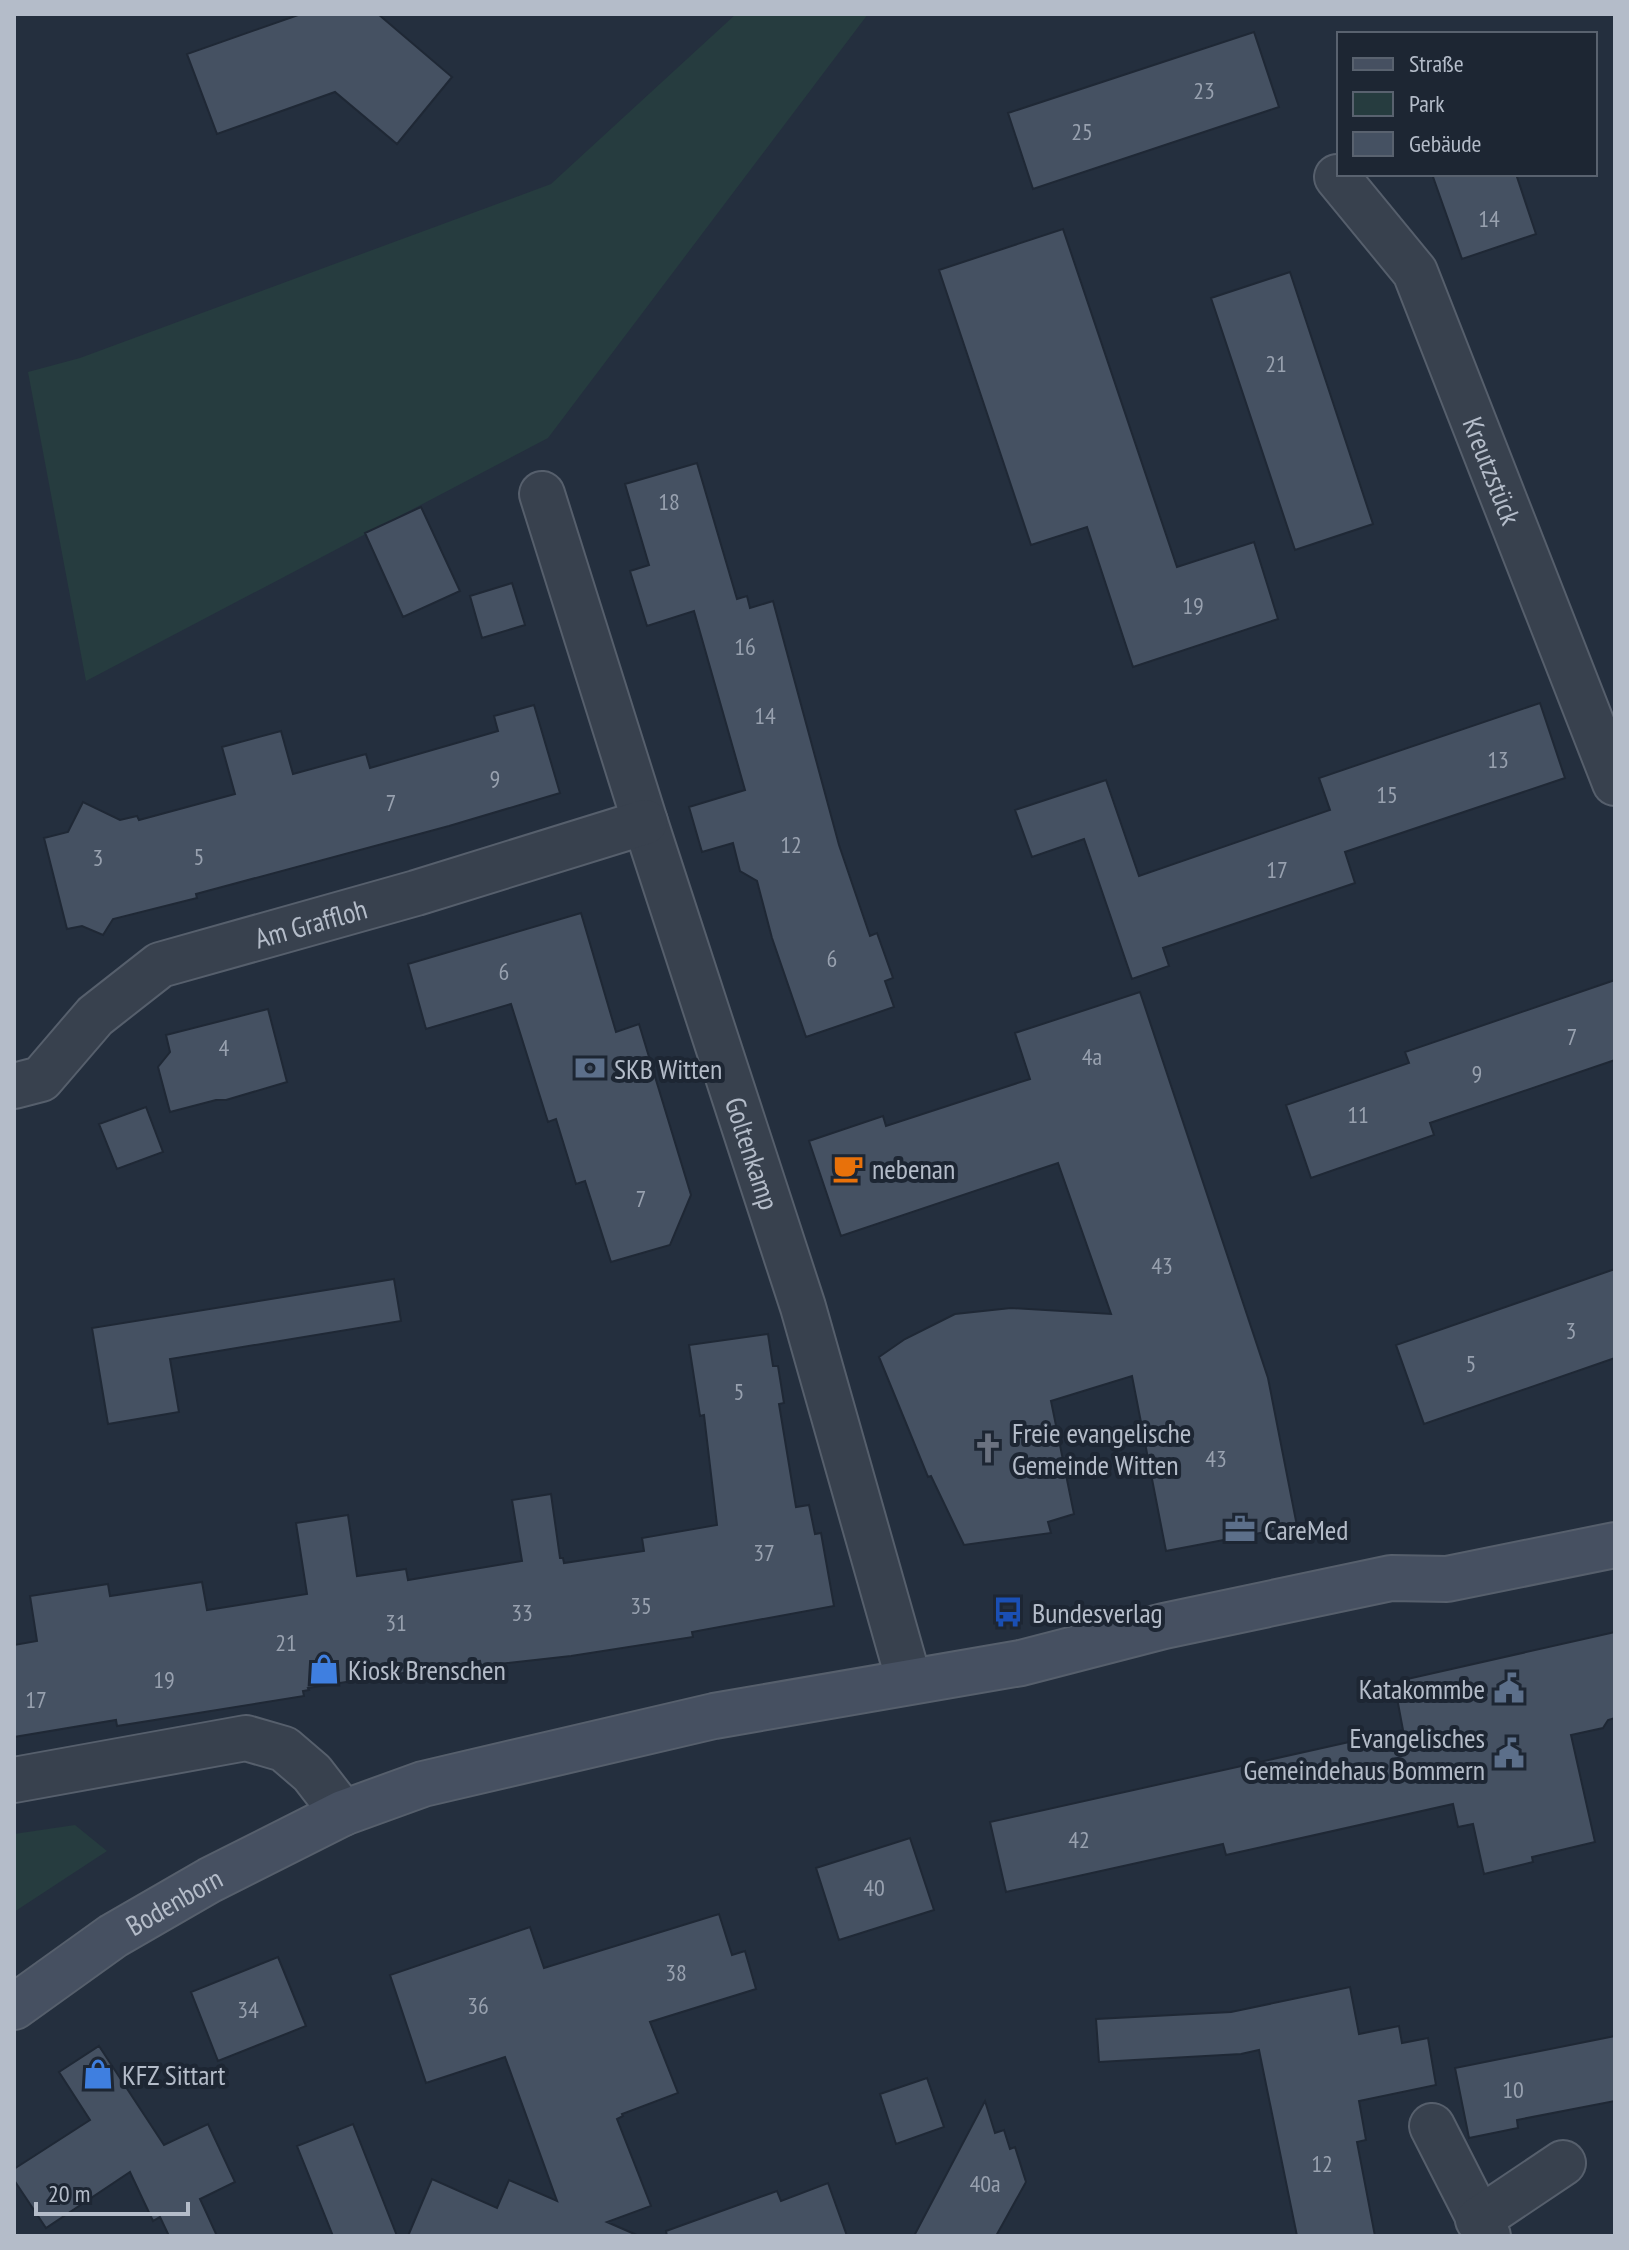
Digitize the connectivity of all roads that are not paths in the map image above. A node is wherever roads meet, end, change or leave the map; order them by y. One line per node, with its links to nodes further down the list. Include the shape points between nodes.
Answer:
1 (1337, 177): 3 (street, Kreutzstück, via 1415,272)
2 (542, 494): 4 (street, Goltenkamp)
3 (1615, 783)
4 (645, 822): 5 (street, Am Graffloh, via 160,965 95,1016 41,1079); 7 (street, Goltenkamp, via 803,1307)
5 (14, 1086)
6 (1615, 1545): 7 (main road, Bodenborn, via 1447,1579 1391,1578 1164,1626 1021,1663)
7 (909, 1681): 9 (main road, Bodenborn, via 714,1716 469,1773)
8 (14, 1780): 9 (street, via 246,1738 284,1749 312,1773)
9 (343, 1813): 10 (main road, Bodenborn, via 175,1899)
10 (14, 2007)
11 (1432, 2126): 13 (street)
12 (1563, 2163): 13 (street)
13 (1483, 2228)

